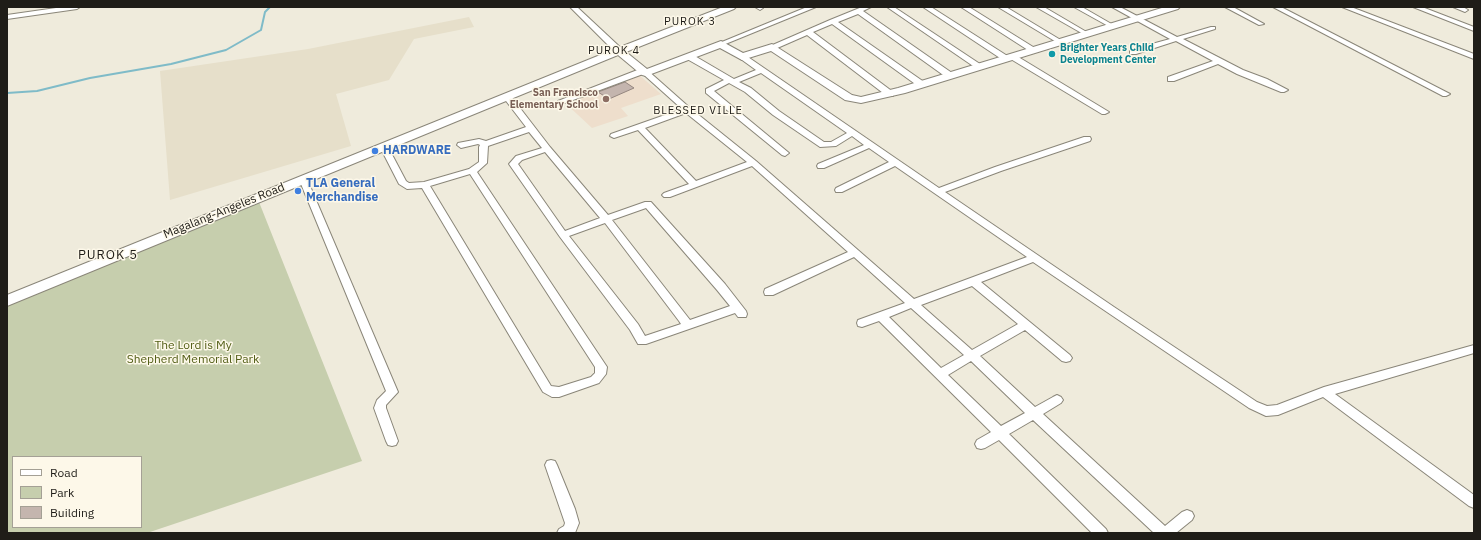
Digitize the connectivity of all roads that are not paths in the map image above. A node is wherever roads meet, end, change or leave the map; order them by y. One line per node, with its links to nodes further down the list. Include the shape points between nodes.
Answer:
1 (77, 7): 21 (street)
2 (573, 7): 35 (street)
3 (731, 7): 35 (street, Magalang-Angeles Road)
4 (813, 7): 32 (street)
5 (868, 7): 20 (street)
6 (890, 7): 42 (street)
7 (926, 7): 40 (street)
8 (964, 7): 34 (street)
9 (1001, 7): 31 (street)
10 (1039, 7): 29 (street)
11 (1077, 7): 25 (street)
12 (1115, 7): 22 (street)
13 (1175, 7): 22 (street)
14 (1228, 7): 24 (street)
15 (1276, 7): 51 (street)
16 (1345, 7): 39 (street)
17 (1416, 7): 27 (street)
18 (1456, 7): 19 (street)
19 (1465, 10)
20 (858, 11): 23 (street); 45 (street)
21 (7, 17)
22 (1137, 18): 25 (street); 30 (street)
23 (832, 21): 28 (street); 48 (street)
24 (1261, 24)
25 (1112, 26): 29 (street)
26 (1213, 28): 30 (street)
27 (1474, 29)
28 (808, 32): 33 (street); 50 (street)
29 (1087, 34): 31 (street)
30 (1178, 39): 36 (street); 41 (street)
31 (1060, 42): 34 (street)
32 (721, 44): 37 (street); 38 (street)
33 (772, 47): 38 (street); 50 (street, via 849,98 867,100)
34 (1034, 50): 40 (street)
35 (619, 51): 44 (street); 52 (street, Magalang-Angeles Road)
36 (1133, 52)
37 (690, 57): 44 (street); 47 (street)
38 (742, 57): 43 (street)
39 (1474, 57)
40 (1009, 58): 42 (street); 55 (street)
41 (1219, 61): 46 (street); 49 (street)
42 (979, 66): 45 (street)
43 (762, 70): 47 (street); 58 (street)
44 (645, 72): 53 (street); 54 (street)
45 (949, 75): 48 (street)
46 (1171, 79)
47 (731, 81): 58 (street, via 748,90 823,145 833,144); 66 (street, via 709,91)
48 (921, 84): 50 (street)
49 (1284, 90)
50 (890, 94)
51 (1446, 94)
52 (507, 97): 57 (street); 64 (street, Magalang-Angeles Road)
53 (562, 101)
54 (687, 110): 56 (street); 67 (street)
55 (1105, 112)
56 (640, 127): 59 (street); 73 (street)
57 (532, 128): 61 (street); 65 (street)
58 (852, 133): 63 (street)
59 (614, 136)
60 (1087, 139): 75 (street)
61 (485, 144): 62 (street, via 479,140); 70 (street, via 483,163)
62 (461, 145)
63 (870, 145): 68 (street); 69 (street)
64 (384, 147): 71 (street, Magalang-Angeles Road); 72 (street, via 402,182 407,186)
65 (547, 149): 77 (street); 78 (street, via 520,158 513,164)
66 (785, 153)
67 (753, 163): 73 (street); 79 (street)
68 (894, 163): 74 (street); 75 (street)
69 (821, 166)
70 (472, 171): 72 (street); 72 (street, via 601,367 600,374 595,380 559,392 547,389)
71 (303, 179): 83 (street, Magalang-Angeles Road); 97 (street, via 392,392 381,403 380,408)
72 (426, 185)
73 (695, 185): 76 (street)
74 (839, 190)
75 (937, 192): 80 (street)
76 (667, 195)
77 (607, 220): 78 (street); 88 (street); 88 (street, via 648,204 739,311)
78 (563, 235): 88 (street, via 642,341)
79 (855, 253): 82 (street); 84 (street)
80 (1035, 258): 81 (street); 93 (street, via 1253,405 1266,411 1278,410)
81 (973, 281): 84 (street); 87 (street)
82 (769, 292)
83 (7, 300)
84 (913, 304): 85 (street); 90 (street)
85 (881, 316): 86 (street); 92 (street)
86 (862, 323)
87 (1026, 325): 90 (street); 91 (street)
88 (687, 326)
89 (1474, 349): 93 (street)
90 (972, 356): 92 (street); 95 (street)
91 (1066, 358)
92 (939, 374): 96 (street)
93 (1324, 392): 100 (street)
94 (1057, 400): 95 (street)
95 (1034, 413): 96 (street); 104 (street)
96 (1000, 433): 98 (street); 103 (street)
97 (392, 441)
98 (981, 444)
99 (551, 465): 102 (street, via 572,522 570,530)
100 (1474, 502)
101 (1187, 516): 104 (street)
102 (564, 533)
103 (1101, 533)
104 (1165, 533)

